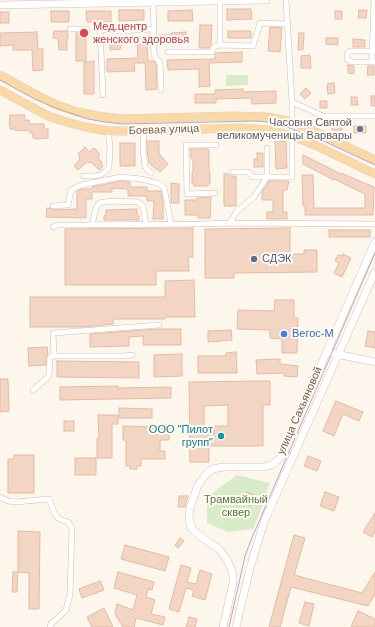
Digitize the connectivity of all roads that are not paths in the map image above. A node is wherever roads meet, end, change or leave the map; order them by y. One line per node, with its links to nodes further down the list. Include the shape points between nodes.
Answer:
1 (266, 0): 4 (main road)
2 (286, 0): 7 (street)
3 (374, 0): 12 (street)
4 (220, 1): 5 (main road); 11 (street)
5 (153, 2): 6 (main road); 10 (street)
6 (0, 5)
7 (288, 24): 11 (street, via 260,23 253,46); 19 (street)
8 (70, 29): 9 (street)
9 (87, 29)
10 (154, 29): 17 (street, via 154,55 160,63); 18 (street, via 100,29)
11 (220, 45): 13 (street, via 214,47 212,52)
12 (374, 51): 14 (street); 14 (street, via 350,51 347,59 351,62)
13 (168, 52)
14 (374, 62)
15 (0, 75): 21 (main road, Боевая улица, via 57,105 98,116 121,119 268,117)
16 (0, 90): 22 (main road, Боевая улица, via 48,116)
17 (161, 90)
18 (103, 95)
19 (292, 102): 20 (street, via 323,116); 21 (street)
20 (375, 116)
21 (293, 122): 24 (street); 27 (main road, Боевая улица)
22 (108, 131): 23 (main road, Боевая улица); 31 (street, via 109,167 100,175)
23 (144, 131): 24 (main road, Боевая улица, via 240,128 269,130); 29 (street, via 145,167)
24 (293, 136): 30 (main road, Боевая улица); 32 (street, via 292,177)
25 (216, 145): 33 (street, via 186,145 187,194)
26 (267, 148): 32 (street)
27 (375, 160)
28 (233, 172): 32 (street, via 248,172 253,177)
29 (151, 173)
30 (374, 174)
31 (84, 176)
32 (268, 177): 35 (street, via 254,197 237,211)
33 (215, 194)
34 (53, 206): 37 (street, via 68,205 71,190 81,186 121,177 141,179 164,187)
35 (230, 223): 37 (street); 38 (street)
36 (146, 224): 37 (street); 39 (street); 39 (street, via 143,206 138,202 111,201 99,203)
37 (171, 224)
38 (375, 224)
39 (92, 225): 40 (street)
40 (53, 227)
41 (375, 242): 44 (main road, улица Сахьяновой)
42 (375, 272): 46 (main road, улица Сахьяновой)
43 (159, 325): 47 (street, via 53,332)
44 (327, 352): 46 (main road); 52 (main road, улица Сахьяновой, via 282,456 264,467 213,469 198,485 190,508 190,524 193,530 219,549 233,575)
45 (132, 354): 47 (street)
46 (339, 354): 48 (main road); 53 (main road, улица Сахьяновой, via 264,522)
47 (54, 356): 49 (street, via 50,357 49,375)
48 (375, 362)
49 (33, 390)
50 (0, 497): 51 (street, via 16,502 49,499 58,518 68,522 72,528 70,595 66,610)
51 (50, 627)
52 (223, 627)
53 (236, 627)

